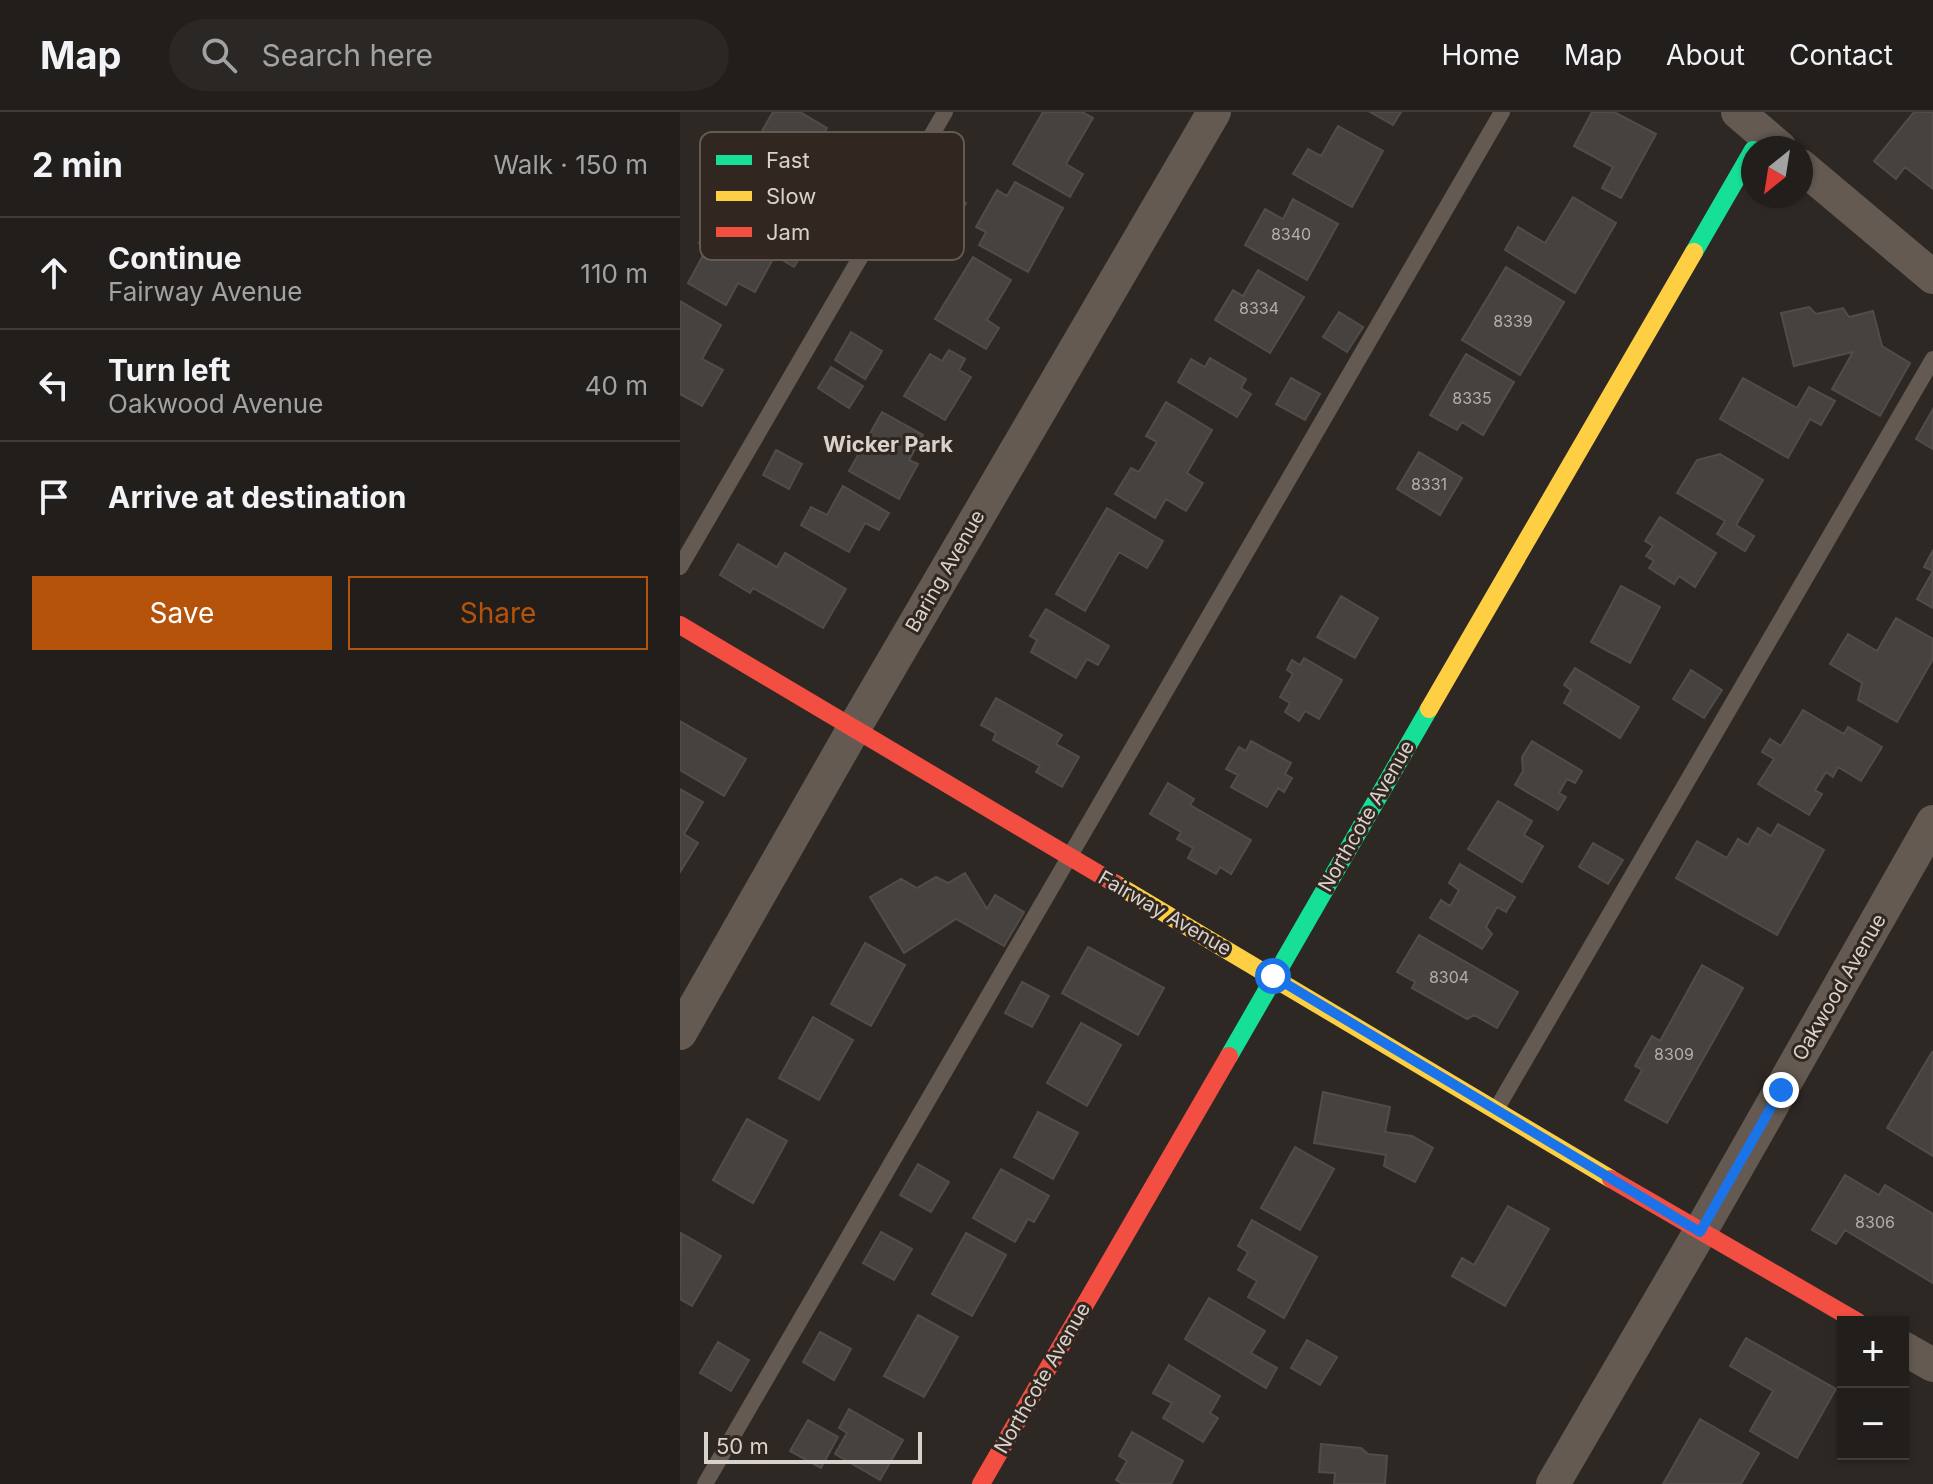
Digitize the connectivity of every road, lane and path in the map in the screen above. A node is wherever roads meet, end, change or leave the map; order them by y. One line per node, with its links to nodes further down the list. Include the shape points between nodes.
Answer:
1 (945, 112): 4 (lane)
2 (1214, 112): 12 (street, Baring Avenue)
3 (1502, 112): 14 (lane)
4 (933, 132)
5 (1761, 134): 15 (street, Northcote Avenue)
6 (1813, 176): 8 (street)
7 (859, 260): 10 (lane)
8 (1933, 277)
9 (1933, 359): 17 (lane)
10 (680, 567)
11 (680, 625): 12 (street, Fairway Avenue)
12 (853, 730): 14 (street, Fairway Avenue); 16 (street, Baring Avenue)
13 (1933, 822): 18 (street, Oakwood Avenue)
14 (1069, 857): 15 (street, Fairway Avenue); 22 (lane)
15 (1273, 976): 17 (street, Fairway Avenue); 23 (street, Northcote Avenue)
16 (680, 1033)
17 (1496, 1110): 18 (street, Fairway Avenue)
18 (1700, 1232): 19 (street, Fairway Avenue); 24 (street, Oakwood Avenue)
19 (1847, 1316)
20 (1909, 1351): 21 (street)
21 (1933, 1365)
22 (705, 1484)
23 (981, 1484)
24 (1553, 1484)

